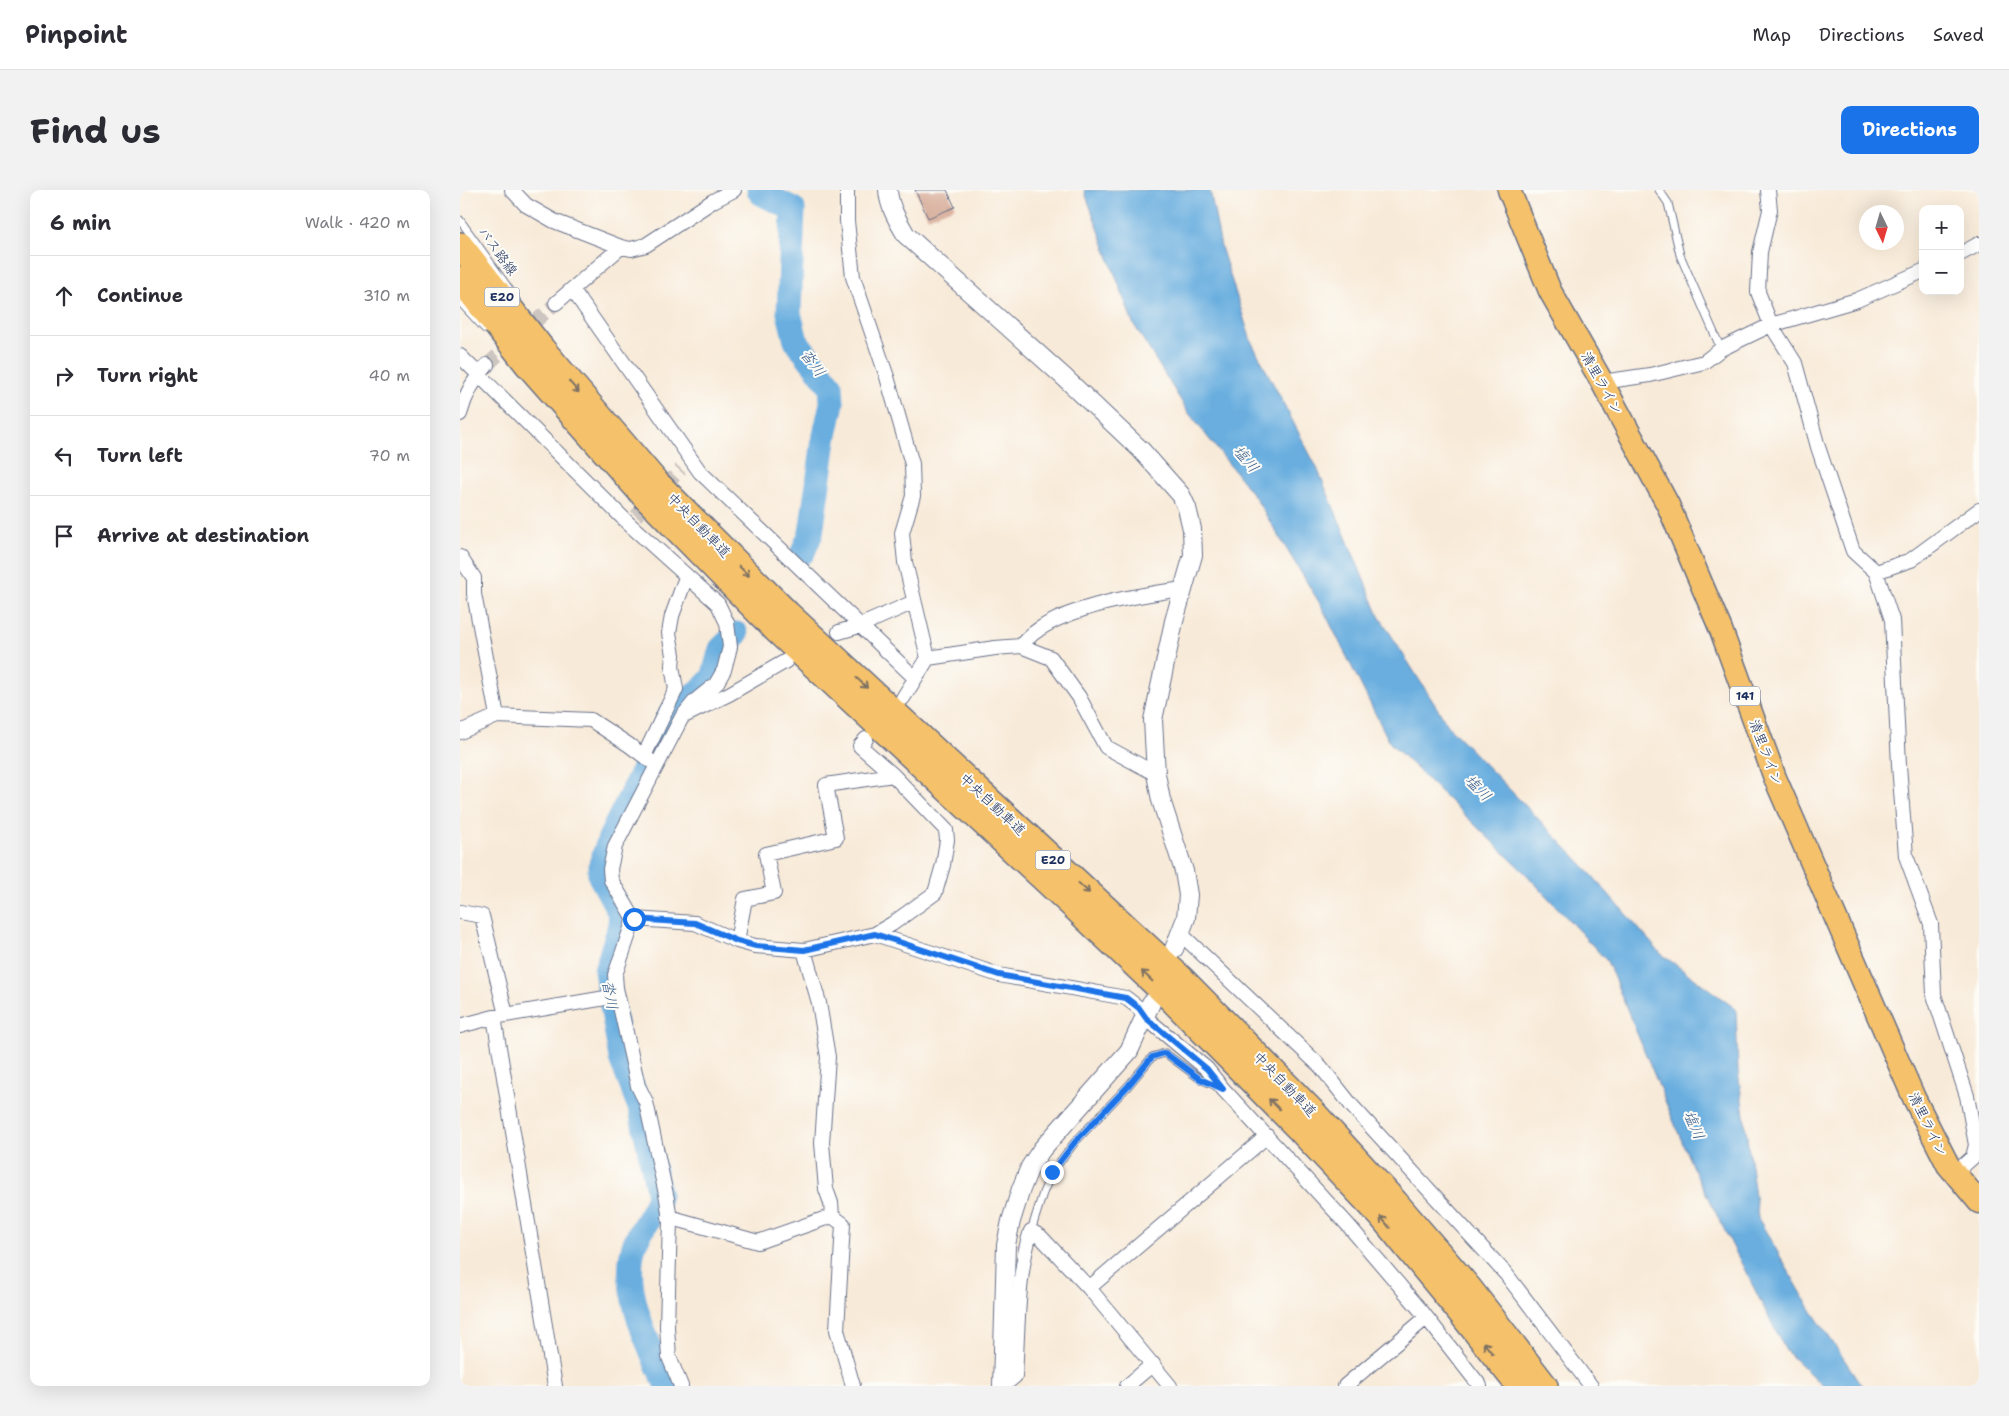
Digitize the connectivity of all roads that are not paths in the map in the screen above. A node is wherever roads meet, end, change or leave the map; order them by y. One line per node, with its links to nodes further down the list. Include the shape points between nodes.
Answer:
1 (512, 190): 11 (street, via 526,206 554,221)
2 (734, 190): 11 (street, via 646,245 631,249)
3 (847, 190): 34 (street, via 853,277 912,464 913,496 902,533)
4 (888, 190): 33 (street, via 895,216 906,235 1065,378 1141,450 1181,495 1188,508 1193,555)
5 (1509, 190): 27 (highway, 清里ライン / 141, via 1550,291)
6 (1659, 190): 23 (lane, via 1668,203 1680,254)
7 (1768, 190): 20 (street, via 1770,210 1760,252 1758,292)
8 (460, 220): 17 (lane, バス路線, via 508,285)
9 (1979, 244): 12 (street)
10 (460, 245): 25 (highway, 中央自動車道 / E20)
11 (621, 247): 15 (street)
12 (1964, 252)
13 (1919, 273): 20 (street, via 1857,300)
14 (460, 279): 25 (highway, 中央自動車道 / E20)
15 (572, 289): 18 (street); 35 (street, via 686,464 700,472)
16 (460, 302): 21 (lane)
17 (516, 302)
18 (556, 303)
19 (521, 310): 25 (lane)
20 (1771, 325): 23 (street); 31 (street, via 1795,364 1818,447 1853,551)
21 (491, 334)
22 (499, 340): 25 (lane)
23 (1721, 349): 27 (street, via 1704,362)
24 (460, 356): 26 (street)
25 (535, 358): 79 (highway, 中央自動車道 / E20, one-way to 25, via 1382,1218 1299,1129 1171,999 776,630 646,498); 80 (highway, 中央自動車道 / E20, one-way to 80, via 788,614 1183,980 1311,1110 1469,1288)
26 (482, 370): 28 (street, via 466,394); 32 (street, via 633,520)
27 (1602, 382): 63 (highway, 清里ライン / 141, via 1668,505 1721,630 1775,778 1914,1098)
28 (460, 414)
29 (1979, 510): 31 (street, via 1911,560)
30 (460, 558): 42 (street, via 474,578 474,594)
31 (1876, 572): 63 (street, via 1892,620 1906,856 1931,924 1934,995 1967,1096 1976,1145 1973,1157)
32 (686, 578): 43 (street, via 718,604 727,622 730,647 724,670 716,684 695,700); 44 (street, via 669,633 676,689)
33 (1183, 590): 37 (street, via 1081,609 1029,635); 50 (street, via 1153,720)
34 (914, 602): 35 (street); 38 (street)
35 (859, 626): 36 (street); 40 (street)
36 (839, 632)
37 (1021, 646): 38 (street); 50 (street, via 1051,658 1079,697 1106,747)
38 (928, 658): 40 (street)
39 (786, 661): 43 (street)
40 (915, 678): 41 (street)
41 (903, 698)
42 (497, 716): 45 (street); 47 (street, via 591,720)
43 (679, 722): 44 (street); 48 (street)
44 (657, 728): 47 (street)
45 (460, 732)
46 (866, 739): 49 (street, via 860,746)
47 (644, 756): 48 (street)
48 (656, 765): 52 (street, via 615,846 610,869 611,880)
49 (893, 774): 53 (street, via 946,830 947,840 935,893); 54 (street, via 826,785 836,838 766,854 774,893 745,899)
50 (1156, 774): 55 (street, via 1188,895 1186,918)
51 (460, 912): 59 (street, via 482,916)
52 (634, 919): 54 (street, via 695,923); 57 (street, via 615,975)
53 (875, 934): 56 (street); 58 (street, via 999,975 1126,998 1139,1008)
54 (737, 941): 56 (street)
55 (1178, 942): 81 (street, via 1321,1067 1352,1106 1506,1274)
56 (804, 950): 66 (street, via 819,1003 828,1057 822,1143)
57 (617, 996): 59 (street); 65 (street, via 638,1086 646,1102 657,1146)
58 (1148, 1010): 61 (street); 74 (street, via 1129,1051 1042,1149 1021,1190 1006,1245)
59 (500, 1016): 60 (street); 71 (street)
60 (460, 1026)
61 (1223, 1089): 62 (street); 67 (lane, via 1200,1079 1165,1053 1152,1057 1052,1172)
62 (1267, 1136): 68 (street); 69 (street)
63 (1955, 1173): 64 (highway, 清里ライン / 141)
64 (1979, 1202)
65 (669, 1216): 66 (street, via 758,1242); 72 (street, via 669,1357)
66 (832, 1216): 73 (street, via 843,1224 838,1330)
67 (1031, 1231): 68 (street, via 1040,1236); 74 (street, via 1022,1282 1015,1376)
68 (1089, 1288): 70 (street)
69 (1426, 1318): 77 (street); 78 (street)
70 (1153, 1364): 75 (street); 76 (street)
71 (555, 1386)
72 (681, 1386)
73 (853, 1386)
74 (1002, 1386)
75 (1127, 1386)
76 (1170, 1386)
77 (1345, 1386)
78 (1480, 1386)
79 (1518, 1386)
80 (1545, 1386)
81 (1591, 1386)

